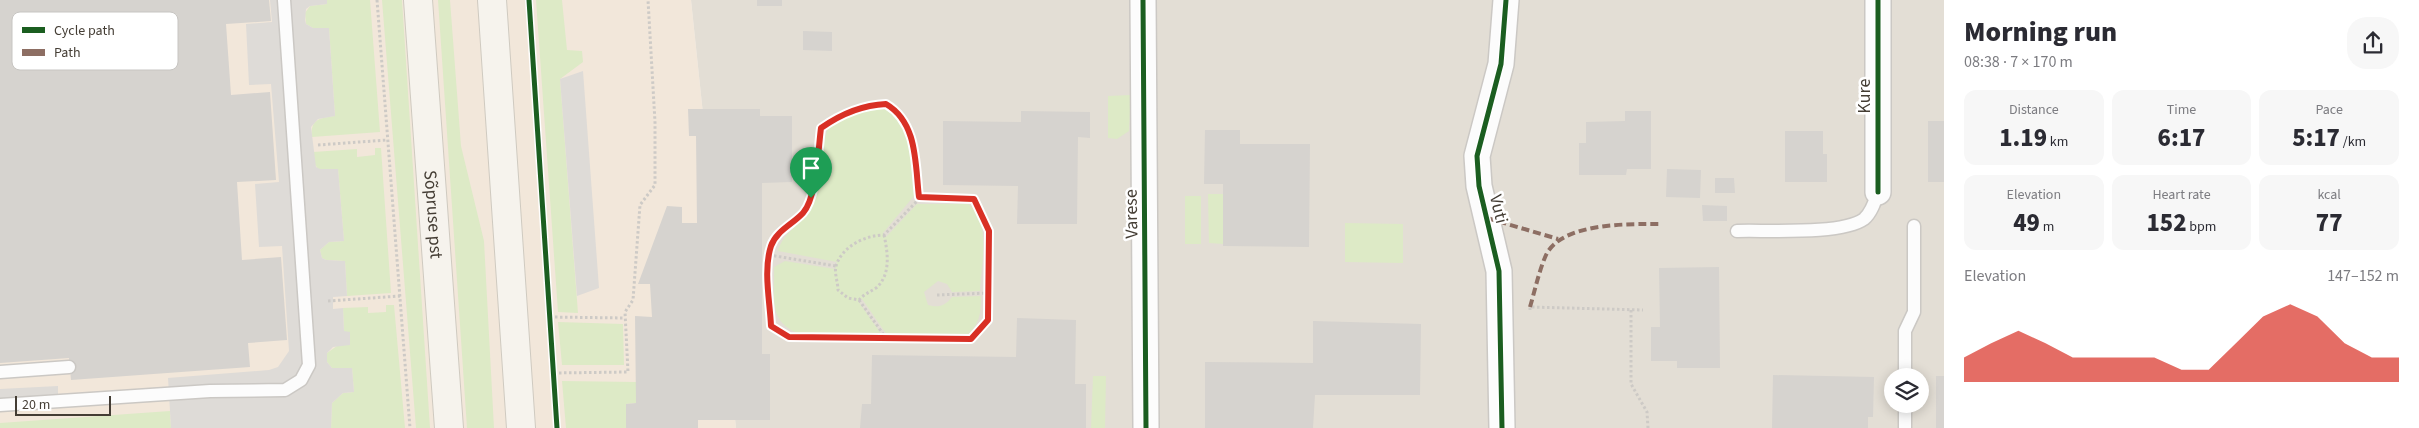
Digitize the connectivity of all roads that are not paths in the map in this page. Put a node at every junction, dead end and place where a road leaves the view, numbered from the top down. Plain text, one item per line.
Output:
1 (284, 0) edge
2 (418, 0) edge
3 (492, 0) edge
4 (1143, 0) edge
5 (1506, 0) edge
6 (1878, 0) edge
7 (1878, 192) joint
8 (1914, 226) dead end
9 (1737, 231) dead end
10 (69, 367) dead end
11 (1905, 368) edge
12 (0, 372) edge
13 (0, 405) edge
14 (1905, 413) edge
15 (449, 428) edge
16 (521, 428) edge
17 (1146, 428) edge
18 (1502, 428) edge
19 (1905, 428) edge

1 - 13 lane
2 - 15 main road, Sõpruse pst
3 - 16 main road
4 - 17 street, Varese
5 - 18 street, Vuti
6 - 7 street, Kure
7 - 9 lane, Kure
8 - 11 lane
10 - 12 lane
14 - 19 lane

